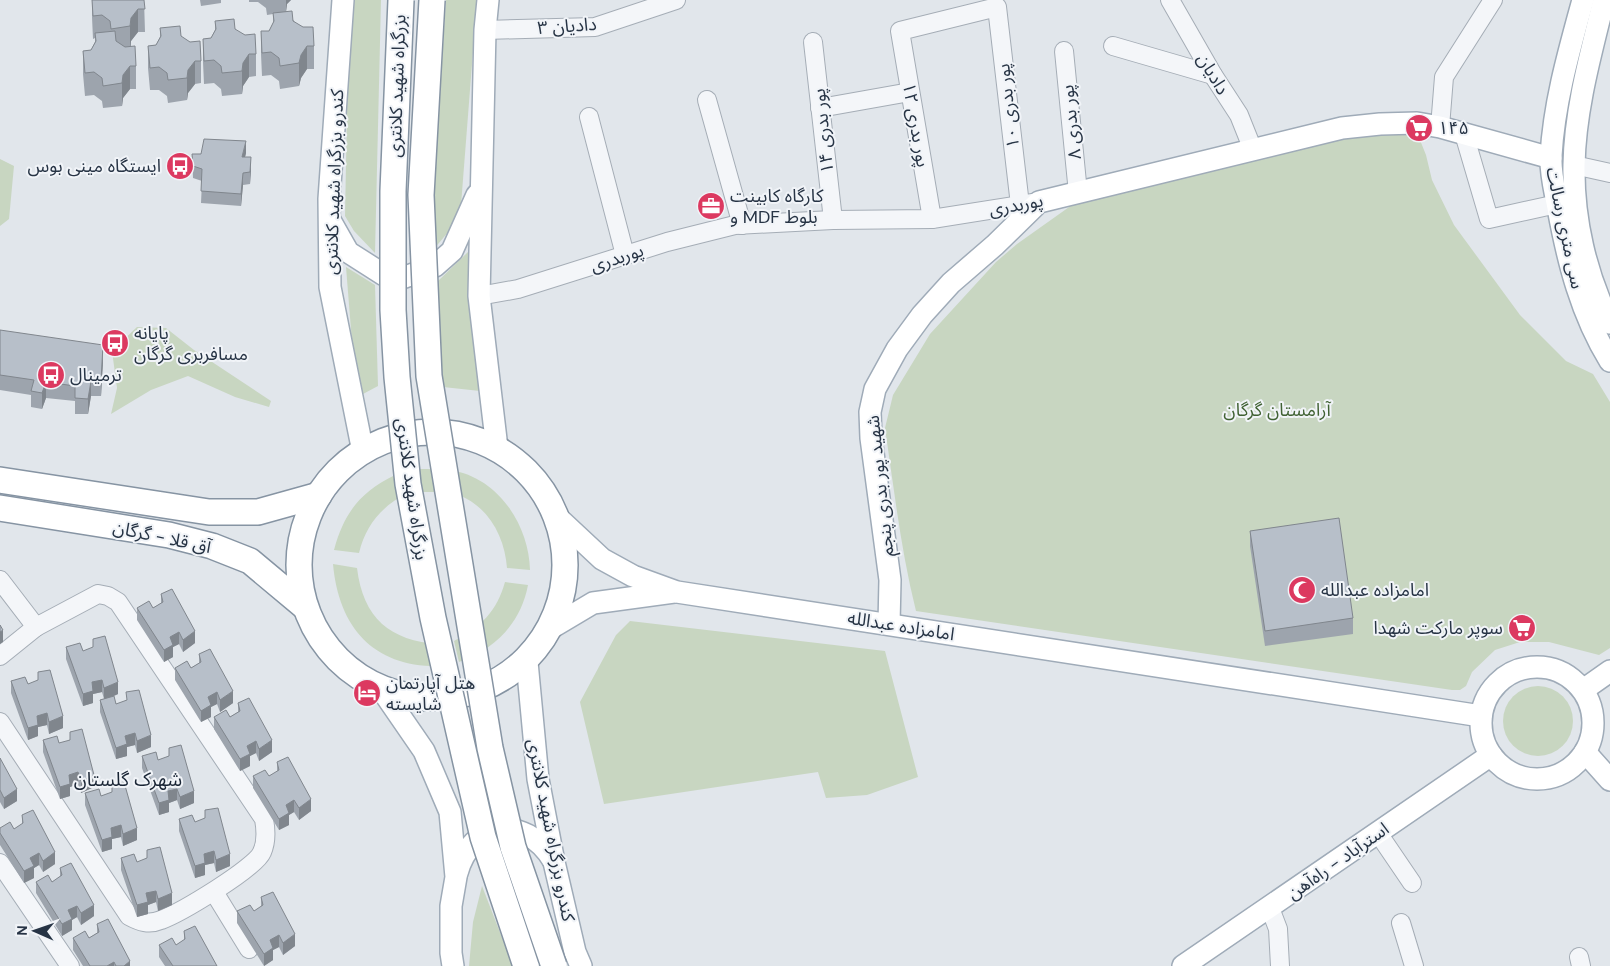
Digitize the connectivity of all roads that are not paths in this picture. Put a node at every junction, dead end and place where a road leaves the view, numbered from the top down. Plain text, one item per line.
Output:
1 (343, 0) edge
2 (401, 0) edge
3 (432, 0) edge
4 (488, 0) edge
5 (676, 0) edge
6 (1170, 0) edge
7 (1493, 0) edge
8 (1583, 0) edge
9 (1604, 0) edge
10 (485, 30) junction
11 (900, 31) joint
12 (813, 42) dead end
13 (1113, 46) dead end
14 (1064, 50) dead end
15 (1566, 61) junction
16 (1588, 65) junction
17 (1213, 75) junction
18 (910, 92) junction
19 (707, 100) dead end
20 (820, 108) junction
21 (589, 117) dead end
22 (1440, 127) junction
23 (1464, 134) junction
24 (1253, 150) junction
25 (1551, 158) junction
26 (1574, 165) junction
27 (1610, 173) edge
28 (482, 184) junction
29 (1078, 192) junction
30 (1029, 204) junction
31 (1557, 204) junction
32 (932, 219) junction
33 (330, 220) junction
34 (833, 220) junction
35 (742, 225) junction
36 (625, 255) junction
37 (1602, 291) edge
38 (479, 296) junction
39 (1610, 323) edge
40 (1610, 361) edge
41 (497, 448) junction
42 (362, 452) junction
43 (0, 480) edge
44 (319, 496) junction
45 (0, 508) edge
46 (557, 517) junction
47 (0, 580) edge
48 (677, 592) junction
49 (306, 607) junction
50 (888, 624) junction
51 (36, 627) junction
52 (551, 628) junction
53 (0, 656) edge
54 (526, 662) junction
55 (1610, 671) edge
56 (382, 690) junction
57 (1583, 690) junction
58 (1481, 716) junction
59 (0, 722) edge
60 (1585, 752) junction
61 (1491, 755) junction
62 (1610, 780) edge
63 (1378, 833) junction
64 (554, 862) junction
65 (0, 863) edge
66 (456, 876) junction
67 (1412, 883) dead end
68 (214, 892) junction
69 (1270, 908) junction
70 (1400, 922) dead end
71 (249, 949) dead end
72 (1409, 965) edge
73 (70, 966) edge
74 (453, 966) edge
75 (526, 966) edge
76 (554, 966) edge
77 (581, 966) edge
78 (1183, 966) edge
79 (1280, 966) edge

1 - 33 main road, کندرو بزرگراه شهید کلانتری
2 - 75 highway, بزرگراه شهید کلانتری, bridge
3 - 76 highway, بزرگراه شهید کلانتری, bridge
4 - 10 main road
5 - 10 street, دادیان ۳
6 - 17 street, دادیان
7 - 22 street
8 - 15 main road, سی متری رسالت
9 - 16 main road, سی متری رسالت
10 - 28 main road
11 - 18 street, پور بدری ۱۲
11 - 30 street, پور بدری ۱۰
12 - 20 street, پور بدری ۱۴
13 - 17 street
14 - 29 street, پور بدری ۸
15 - 16 main road
15 - 25 main road, سی متری رسالت
16 - 26 main road, سی متری رسالت
17 - 24 street, دادیان
18 - 20 street
18 - 32 street, پور بدری ۱۲
19 - 35 street
20 - 34 street, پور بدری ۱۴
21 - 36 street
22 - 23 main road, پوربدری
22 - 24 main road, پوربدری
23 - 25 main road, پوربدری
23 - 31 street
24 - 29 main road, پوربدری
25 - 31 main road, سی متری رسالت
26 - 27 street
26 - 37 main road, سی متری رسالت
28 - 33 main road
28 - 38 main road
29 - 30 main road, پوربدری
30 - 32 street, پوربدری
30 - 50 main road, شهید پور بدری پنجم
31 - 40 main road, سی متری رسالت
32 - 34 street, پوربدری
33 - 42 main road, کندرو بزرگراه شهید کلانتری
34 - 35 street, پوربدری
35 - 36 street, پوربدری
36 - 38 street, پوربدری
37 - 39 main road, سی متری رسالت
38 - 41 main road
41 - 42 highway
41 - 46 highway
42 - 44 highway
43 - 44 highway, آق قلا - گرگان
44 - 49 highway
45 - 49 highway, آق قلا - گرگان
46 - 48 main road, امامزاده عبدالله
46 - 52 highway
47 - 51 street
48 - 50 main road, امامزاده عبدالله
48 - 52 main road, امامزاده عبدالله
49 - 56 highway
50 - 58 main road, امامزاده عبدالله
51 - 53 street
51 - 68 street
52 - 54 highway
54 - 56 highway
54 - 64 main road, کندرو بزرگراه شهید کلانتری
55 - 57 main road
56 - 66 main road
57 - 58 main road
57 - 60 main road
58 - 61 main road
59 - 68 street
60 - 61 main road
60 - 62 main road
61 - 63 main road, استرآباد - راه‌آهن
63 - 67 street
63 - 69 main road, استرآباد - راه‌آهن
64 - 66 main road
64 - 77 main road, کندرو بزرگراه شهید کلانتری
65 - 73 street
66 - 74 main road
68 - 71 street
69 - 78 main road, استرآباد - راه‌آهن
69 - 79 street
70 - 72 street

